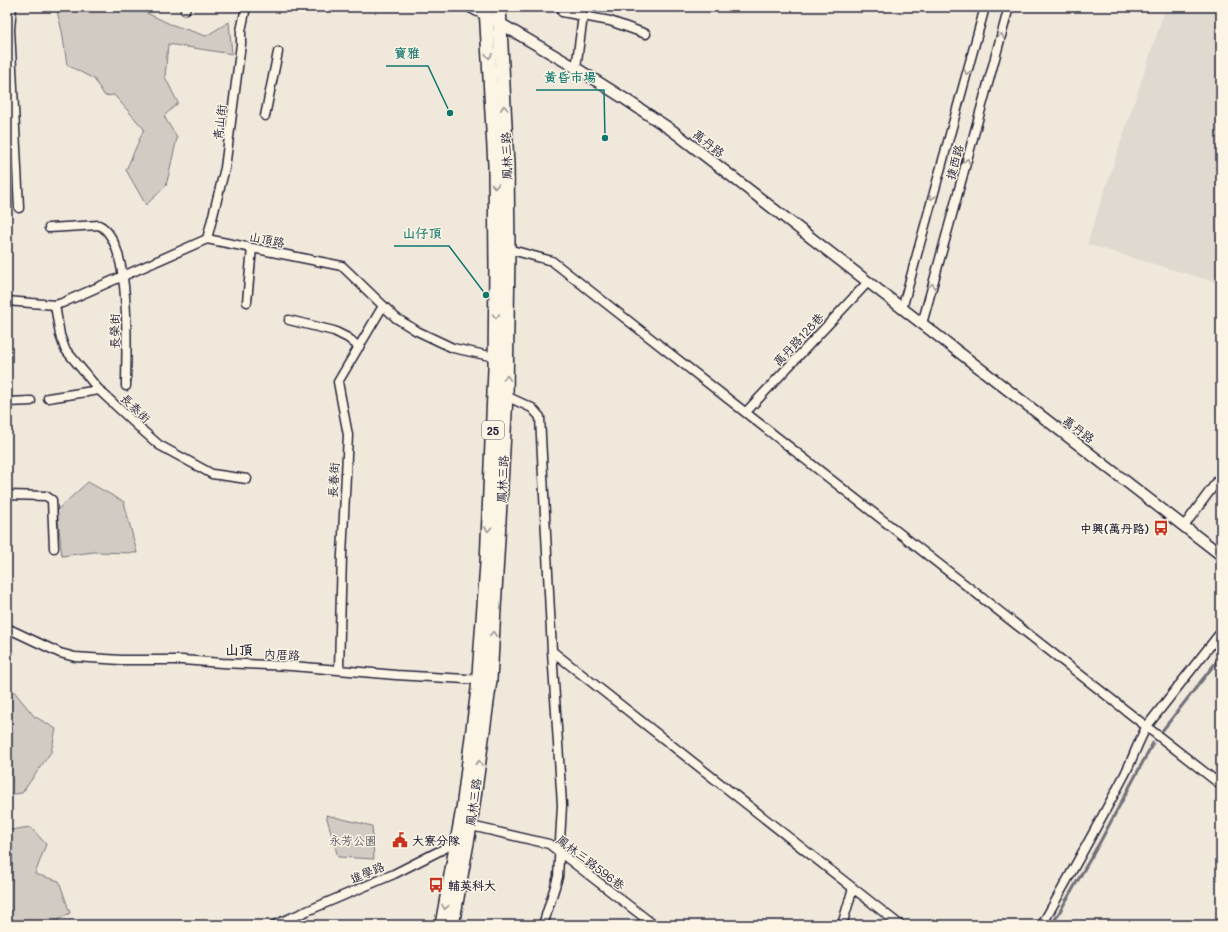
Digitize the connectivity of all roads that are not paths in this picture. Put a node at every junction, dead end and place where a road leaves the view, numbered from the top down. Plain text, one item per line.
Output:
1 (12, 7) edge
2 (246, 7) edge
3 (468, 7) edge
4 (499, 7) edge
5 (985, 7) edge
6 (1009, 7) edge
7 (487, 12) edge
8 (562, 12) dead end
9 (583, 16) junction
10 (500, 23) junction
11 (8, 29) edge
12 (646, 34) dead end
13 (278, 52) dead end
14 (576, 68) junction
15 (265, 116) dead end
16 (19, 208) dead end
17 (50, 228) dead end
18 (207, 240) junction
19 (252, 248) junction
20 (508, 249) junction
21 (124, 275) junction
22 (868, 282) junction
23 (7, 301) edge
24 (247, 302) dead end
25 (55, 305) junction
26 (383, 306) junction
27 (902, 309) junction
28 (289, 320) dead end
29 (922, 324) junction
30 (359, 347) junction
31 (501, 359) junction
32 (126, 386) dead end
33 (99, 390) junction
34 (506, 396) junction
35 (48, 398) dead end
36 (31, 401) dead end
37 (7, 402) edge
38 (746, 412) junction
39 (1221, 476) edge
40 (246, 479) dead end
41 (7, 495) edge
42 (1184, 526) junction
43 (54, 548) dead end
44 (1221, 555) edge
45 (7, 628) edge
46 (1221, 632) edge
47 (552, 651) junction
48 (339, 669) junction
49 (484, 680) junction
50 (1147, 726) junction
51 (1221, 785) edge
52 (465, 825) junction
53 (462, 842) junction
54 (559, 852) junction
55 (853, 888) junction
56 (274, 925) edge
57 (442, 925) edge
58 (452, 925) edge
59 (543, 925) edge
60 (654, 925) edge
61 (842, 925) edge
62 (900, 925) edge
63 (1042, 925) edge

1 - 11 street
2 - 18 street, 青山街
3 - 7 street
4 - 10 main road, 鳳林三路 / 25
5 -> 27 street, 捷西路
29 -> 6 street, 捷西路
7 - 10 street, 萬丹路
7 -> 31 main road, 鳳林三路 / 25
8 - 9 street
9 - 12 street
9 - 14 street
10 - 14 street, 萬丹路
20 -> 10 main road, 鳳林三路 / 25
11 - 16 street
13 - 15 street
14 - 22 street, 萬丹路
17 - 21 street, 長榮街
18 - 19 street, 山頂路
18 - 21 street
19 - 24 street
19 - 26 street, 山頂路
20 - 31 main road, 鳳林三路 / 25
20 - 38 street
21 - 25 street
21 - 32 street, 長榮街
22 - 27 street, 萬丹路
22 - 38 street, 萬丹路128巷
23 - 25 street
25 - 33 street, 長泰街
26 - 30 street, 長春街
26 - 31 street, 山頂路
27 - 29 street, 萬丹路
28 - 30 street
29 - 42 street, 萬丹路
30 - 48 street, 長春街
34 -> 31 main road, 鳳林三路 / 25
31 -> 49 main road, 鳳林三路 / 25
33 - 35 street
33 - 40 street, 長泰街
34 - 47 street
49 -> 34 main road, 鳳林三路 / 25
36 - 37 street
38 - 50 street
39 - 42 street
41 - 43 street
42 - 44 street, 萬丹路
45 - 48 street, 內厝路
46 - 50 street
47 - 54 street
47 - 55 street
48 - 49 street, 內厝路
49 - 52 main road, 鳳林三路 / 25
50 - 51 street
50 - 63 street
52 - 53 main road, 鳳林三路 / 25
52 - 54 street, 鳳林三路596巷
53 - 56 street, 進學路
53 -> 57 main road, 鳳林三路 / 25
53 - 58 main road, 鳳林三路 / 25
54 - 59 street
54 - 60 street, 鳳林三路596巷
55 - 61 street
55 - 62 street

